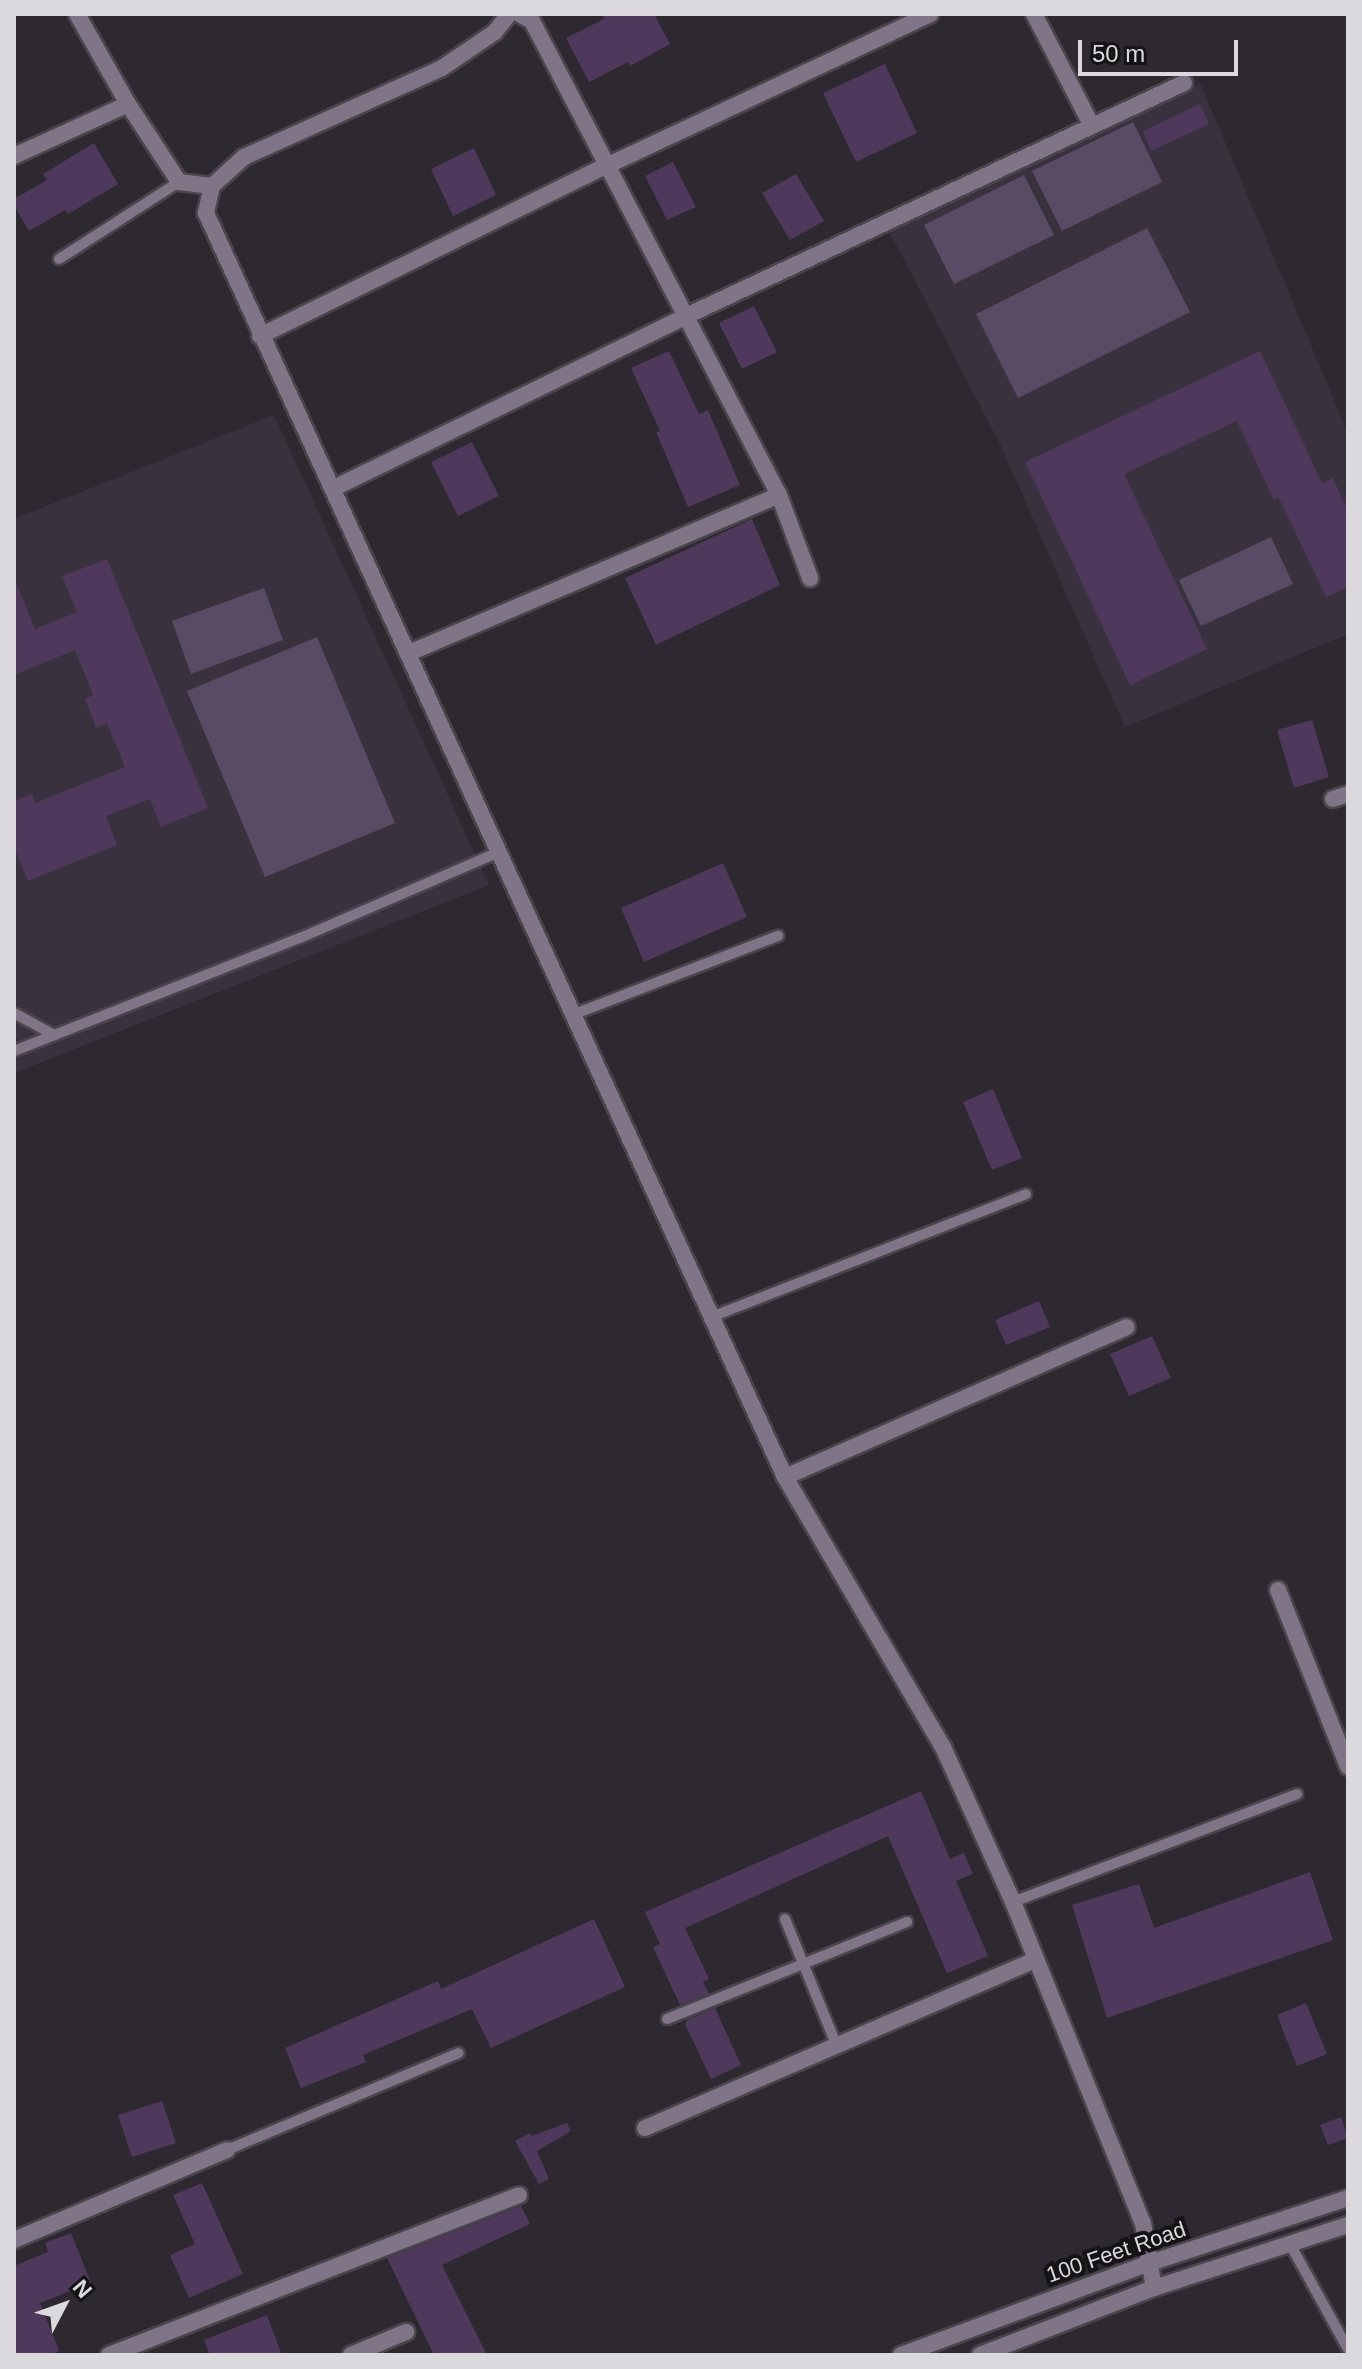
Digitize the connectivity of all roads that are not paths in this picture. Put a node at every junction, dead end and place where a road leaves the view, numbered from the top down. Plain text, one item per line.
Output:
1 (77, 14) edge
2 (509, 14) edge
3 (930, 14) edge
4 (1034, 14) edge
5 (532, 16) edge
6 (1184, 83) dead end
7 (128, 104) junction
8 (1092, 126) junction
9 (14, 156) edge
10 (606, 166) junction
11 (179, 182) junction
12 (212, 186) junction
13 (59, 259) dead end
14 (684, 317) junction
15 (260, 336) junction
16 (334, 488) junction
17 (779, 495) junction
18 (810, 578) dead end
19 (409, 653) junction
20 (501, 851) junction
21 (778, 936) dead end
22 (14, 1013) edge
23 (572, 1015) junction
24 (54, 1035) junction
25 (14, 1051) edge
26 (1026, 1194) dead end
27 (711, 1317) junction
28 (1126, 1327) dead end
29 (785, 1477) junction
30 (1278, 1590) dead end
31 (1348, 1767) edge
32 (1297, 1794) dead end
33 (1013, 1902) junction
34 (785, 1919) dead end
35 (907, 1922) dead end
36 (1035, 1960) junction
37 (804, 1964) junction
38 (667, 2019) dead end
39 (836, 2044) junction
40 (459, 2053) dead end
41 (645, 2128) dead end
42 (227, 2150) joint
43 (519, 2195) dead end
44 (1348, 2198) edge
45 (1348, 2225) edge
46 (14, 2240) edge
47 (1290, 2244) junction
48 (1150, 2263) junction
49 (1154, 2288) junction
50 (406, 2332) dead end
51 (1348, 2349) edge
52 (109, 2355) edge
53 (351, 2355) edge
54 (901, 2355) edge
55 (980, 2355) edge

1 - 7 street
2 - 12 street
3 - 10 street
4 - 8 street
5 - 10 street
6 - 8 street
7 - 9 street
7 - 11 street
8 - 14 street
10 - 14 street
10 - 15 street
11 - 12 street
11 - 13 lane
12 - 15 street
14 - 16 street
14 - 17 street
15 - 16 street
16 - 19 street
17 - 18 street
17 - 19 street
19 - 20 street
20 - 23 street
20 - 24 lane
21 - 23 lane
22 - 24 lane
23 - 27 street
24 - 25 lane
26 - 27 lane
27 - 29 street
28 - 29 street
29 - 33 street
30 - 31 street
32 - 33 lane
33 - 36 street
34 - 37 lane
35 - 37 lane
36 - 39 street
36 - 48 street
37 - 38 lane
37 - 39 lane
39 - 41 street
40 - 42 lane
42 - 46 street
43 - 52 street
44 - 48 street, 100 Feet Road
45 - 47 street
47 - 49 street
47 - 51 lane
48 - 49 street
48 - 54 street, 100 Feet Road
49 - 55 street
50 - 53 street

